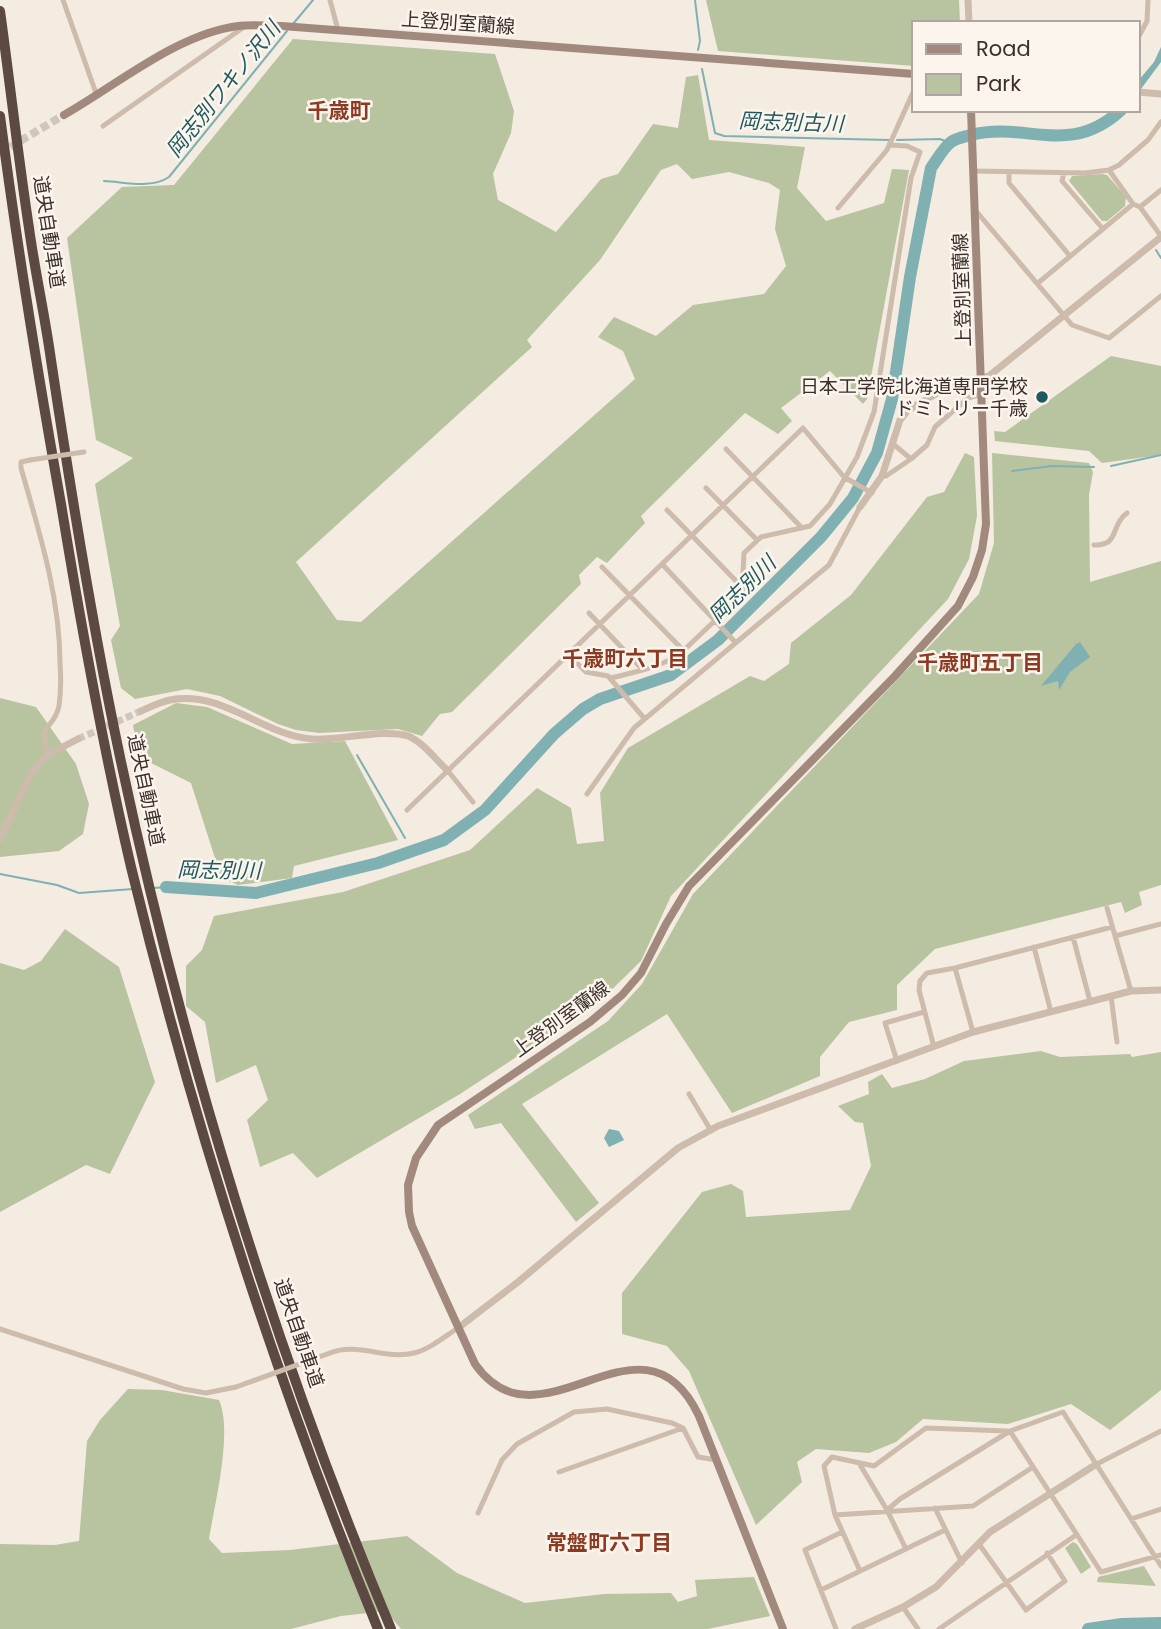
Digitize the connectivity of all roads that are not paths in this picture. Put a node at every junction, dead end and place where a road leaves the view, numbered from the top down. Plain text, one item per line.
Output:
1 (63, 0) edge
2 (330, 0) edge
3 (968, 0) edge
4 (1149, 0) edge
5 (0, 11) edge
6 (969, 21) edge
7 (246, 26) junction
8 (338, 30) junction
9 (1140, 34) edge
10 (912, 74) edge
11 (1140, 92) edge
12 (912, 94) edge
13 (1161, 94) edge
14 (97, 96) junction
15 (971, 113) edge
16 (64, 115) tunnel mouth
17 (0, 116) edge
18 (1161, 122) edge
19 (103, 126) dead end
20 (889, 145) junction
21 (1109, 170) junction
22 (973, 171) junction
23 (1009, 172) junction
24 (1063, 173) junction
25 (1161, 190) edge
26 (1133, 204) junction
27 (838, 208) dead end
28 (1140, 208) junction
29 (974, 209) junction
30 (1103, 229) junction
31 (1160, 241) edge
32 (1070, 256) junction
33 (1038, 283) junction
34 (1161, 296) edge
35 (1066, 316) junction
36 (981, 378) junction
37 (982, 394) junction
38 (892, 443) junction
39 (726, 449) dead end
40 (83, 452) dead end
41 (911, 460) junction
42 (882, 476) junction
43 (752, 477) junction
44 (846, 478) junction
45 (706, 488) dead end
46 (872, 493) junction
47 (723, 505) junction
48 (860, 507) joint
49 (667, 510) dead end
50 (1127, 513) dead end
51 (802, 528) junction
52 (691, 535) junction
53 (757, 541) junction
54 (1094, 545) dead end
55 (662, 564) junction
56 (602, 567) dead end
57 (742, 587) junction
58 (629, 595) junction
59 (589, 613) dead end
60 (713, 620) junction
61 (599, 624) junction
62 (733, 640) junction
63 (684, 650) junction
64 (568, 654) junction
65 (643, 670) junction
66 (613, 680) junction
67 (141, 711) tunnel mouth
68 (644, 718) junction
69 (78, 739) tunnel mouth
70 (49, 754) junction
71 (448, 771) junction
72 (587, 794) dead end
73 (473, 803) dead end
74 (407, 810) dead end
75 (0, 839) edge
76 (1107, 908) dead end
77 (1161, 924) edge
78 (1112, 927) junction
79 (1115, 936) junction
80 (1073, 937) junction
81 (1034, 947) junction
82 (955, 968) junction
83 (1161, 990) edge
84 (1131, 991) junction
85 (1111, 996) junction
86 (1090, 1001) junction
87 (924, 1012) junction
88 (1051, 1012) junction
89 (973, 1032) junction
90 (1117, 1042) dead end
91 (934, 1047) junction
92 (897, 1061) junction
93 (689, 1094) dead end
94 (710, 1129) junction
95 (458, 1328) junction
96 (0, 1329) edge
97 (683, 1428) junction
98 (1010, 1431) junction
99 (1161, 1431) edge
100 (717, 1460) junction
101 (858, 1462) junction
102 (1095, 1465) junction
103 (1033, 1467) junction
104 (559, 1472) dead end
105 (1049, 1493) junction
106 (935, 1508) junction
107 (1161, 1509) edge
108 (887, 1510) junction
109 (478, 1513) dead end
110 (835, 1515) junction
111 (1131, 1519) junction
112 (945, 1530) junction
113 (842, 1532) junction
114 (1076, 1535) junction
115 (979, 1544) junction
116 (906, 1549) junction
117 (1047, 1553) junction
118 (1158, 1556) edge
119 (962, 1563) junction
120 (1161, 1566) edge
121 (860, 1571) junction
122 (1007, 1583) junction
123 (821, 1590) junction
124 (904, 1607) junction
125 (378, 1629) edge
126 (391, 1629) edge
127 (783, 1629) edge
128 (836, 1629) edge
129 (855, 1629) edge
130 (918, 1629) edge
131 (939, 1629) edge

1 - 14 street
2 - 8 street
3 - 6 street
4 - 9 street
5 - 126 highway, 道央自動車道
7 - 8 main road, 上登別室蘭線
7 - 14 main road, 上登別室蘭線
7 - 19 street
8 - 10 main road, 上登別室蘭線
11 - 13 street
12 - 20 street
14 - 16 main road, 上登別室蘭線
15 - 22 main road, 上登別室蘭線
17 - 125 highway, 道央自動車道
18 - 21 street
20 - 27 street
20 - 44 street
21 - 24 street
21 - 26 street
22 - 23 street
22 - 29 main road, 上登別室蘭線
23 - 24 street
23 - 32 street
24 - 30 street
25 - 28 street
26 - 28 street
26 - 30 street
28 - 31 street
29 - 33 street
29 - 36 main road, 上登別室蘭線
30 - 32 street
31 - 35 street
32 - 33 street
33 - 35 street
34 - 35 street
35 - 36 street
36 - 37 main road, 上登別室蘭線
36 - 38 street
37 - 41 street
37 - 95 main road, 上登別室蘭線
38 - 41 street
38 - 42 street
39 - 43 street
40 - 70 street, bridge
41 - 42 street
42 - 46 street
43 - 44 street
43 - 47 street
43 - 51 street
44 - 46 street
44 - 51 street
45 - 47 street
46 - 48 street
47 - 52 street
47 - 53 street
48 - 62 street
49 - 52 street
50 - 54 street
51 - 53 street
52 - 55 street
52 - 57 street
53 - 57 street
55 - 58 street
55 - 60 street
56 - 58 street
57 - 60 street
58 - 61 street
58 - 63 street
59 - 61 street
60 - 62 street
60 - 63 street
61 - 64 street
61 - 65 street
62 - 68 street
63 - 65 street
64 - 66 street
64 - 71 street
65 - 66 street
66 - 68 street
67 - 71 street
68 - 72 street
69 - 70 street
70 - 75 street
71 - 73 street
71 - 74 street
76 - 78 street
77 - 79 street
78 - 79 street
78 - 80 street
79 - 84 street
80 - 81 street
80 - 86 street
81 - 82 street
81 - 88 street
82 - 87 street
82 - 89 street
83 - 84 street
84 - 85 street
85 - 86 street
85 - 90 street
86 - 88 street
87 - 91 street
87 - 92 street
88 - 89 street
89 - 91 street
91 - 92 street
92 - 94 street
93 - 94 street
94 - 95 street
95 - 96 street, bridge
95 - 100 main road, 上登別室蘭線
97 - 100 street
97 - 104 street
97 - 109 street
98 - 101 street
98 - 102 street
98 - 103 street
98 - 108 street
99 - 102 street
100 - 127 main road, 上登別室蘭線
101 - 108 street
101 - 110 street
102 - 105 street
102 - 111 street
103 - 105 street
103 - 106 street
105 - 114 street
105 - 115 street
106 - 108 street
106 - 112 street
107 - 111 street
108 - 110 street
108 - 116 street
110 - 113 street
111 - 118 street
112 - 116 street
112 - 119 street
113 - 121 street
113 - 123 street
114 - 117 street
114 - 118 street
115 - 119 street
115 - 122 street
116 - 121 street
117 - 122 street
117 - 122 street
118 - 120 street
119 - 124 street
121 - 123 street
122 - 131 street
123 - 128 street
124 - 129 street
124 - 130 street

